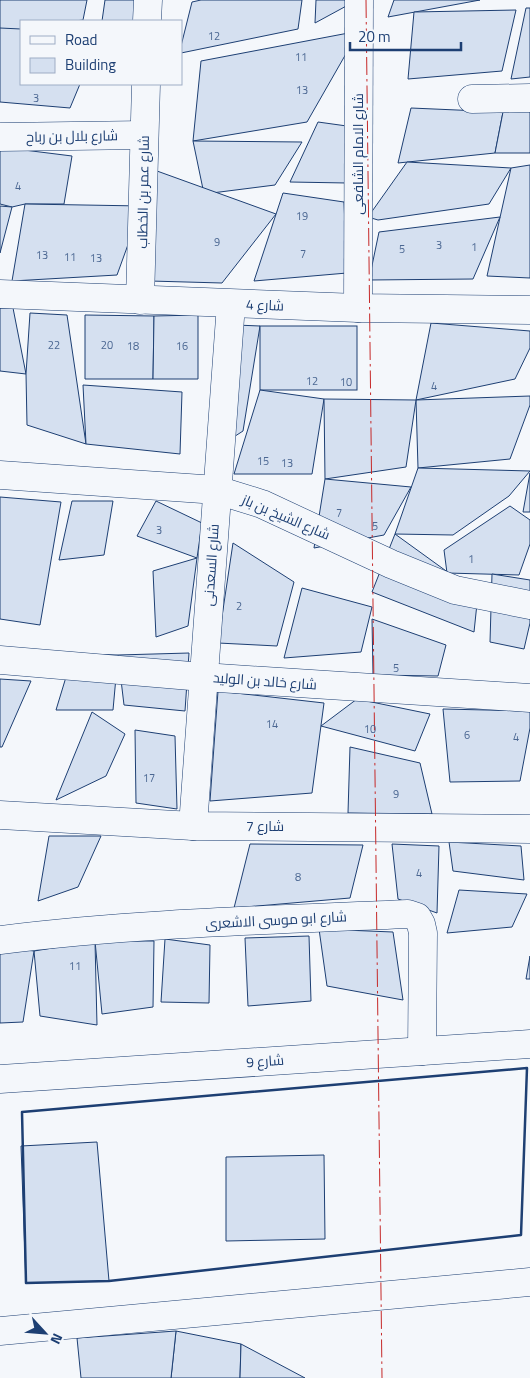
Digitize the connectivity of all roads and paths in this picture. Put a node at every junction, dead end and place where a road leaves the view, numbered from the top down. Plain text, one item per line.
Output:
1 (148, 0) edge
2 (359, 0) edge
3 (147, 20) edge
4 (146, 85) edge
5 (530, 98) edge
6 (472, 99) dead end
7 (144, 135) junction
8 (0, 137) edge
9 (0, 294) edge
10 (140, 300) junction
11 (231, 304) junction
12 (358, 308) junction
13 (530, 310) edge
14 (0, 475) edge
15 (217, 490) junction
16 (530, 605) edge
17 (0, 660) edge
18 (203, 677) junction
19 (530, 698) edge
20 (0, 815) edge
21 (193, 826) junction
22 (530, 829) edge
23 (0, 940) edge
24 (530, 1044) edge
25 (422, 1051) junction
26 (0, 1079) edge
27 (530, 1282) edge
28 (0, 1331) edge

1 - 3 street
2 - 12 street, شارع الامام الشافعى
4 - 7 street, شارع عمر بن الخطاب
5 - 6 street
7 - 8 street, شارع بلال بن رباح
7 - 10 street, شارع عمر بن الخطاب
9 - 10 street, شارع 4
10 - 11 street, شارع 4
11 - 12 street, شارع 4
11 - 15 street, شارع السعدنى
12 - 13 street, شارع 4
14 - 15 street, شارع الشيخ بن باز
15 - 16 street, شارع الشيخ بن باز
15 - 18 street, شارع السعدنى
17 - 18 street, شارع خالد بن الوليد
18 - 19 street, شارع خالد بن الوليد
18 - 21 street, شارع السعدنى
20 - 21 street, شارع 7
21 - 22 street, شارع 7
23 - 25 street, شارع ابو موسى الاشعرى
24 - 25 street, شارع 9
25 - 26 street, شارع 9
27 - 28 street

